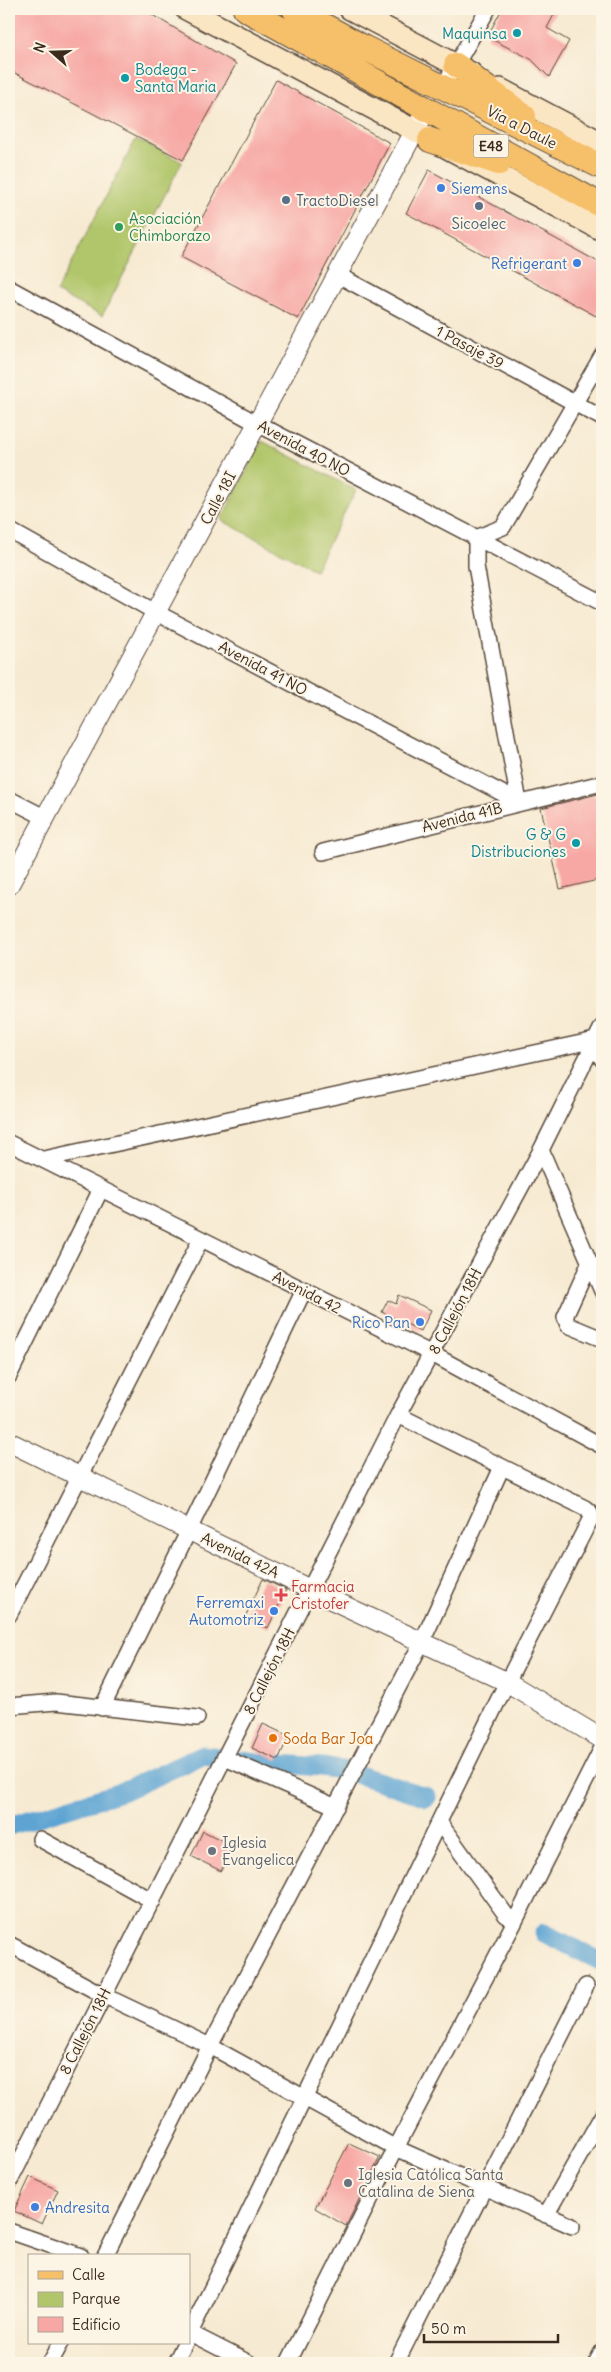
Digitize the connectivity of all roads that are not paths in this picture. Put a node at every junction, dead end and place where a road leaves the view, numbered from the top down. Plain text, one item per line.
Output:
1 (186, 9) edge
2 (245, 9) edge
3 (294, 9) edge
4 (350, 9) edge
5 (488, 9) edge
6 (456, 65) junction
7 (443, 87) junction
8 (426, 110) junction
9 (422, 136) junction
10 (602, 143) edge
11 (574, 153) junction
12 (602, 167) edge
13 (556, 182) junction
14 (602, 206) edge
15 (602, 230) edge
16 (338, 275) junction
17 (9, 288) edge
18 (602, 356) edge
19 (575, 404) junction
20 (602, 418) edge
21 (258, 424) junction
22 (9, 530) edge
23 (476, 538) junction
24 (602, 603) edge
25 (157, 613) junction
26 (602, 783) edge
27 (9, 798) edge
28 (518, 802) junction
29 (46, 818) junction
30 (323, 852) dead end
31 (9, 885) edge
32 (602, 1027) edge
33 (598, 1040) edge
34 (602, 1059) edge
35 (9, 1144) edge
36 (541, 1150) junction
37 (44, 1158) junction
38 (101, 1189) junction
39 (201, 1239) junction
40 (590, 1262) junction
41 (304, 1290) junction
42 (602, 1291) edge
43 (602, 1339) edge
44 (432, 1354) junction
45 (9, 1376) edge
46 (398, 1415) junction
47 (9, 1442) edge
48 (602, 1446) edge
49 (502, 1467) junction
50 (78, 1476) junction
51 (190, 1530) junction
52 (311, 1590) junction
53 (9, 1615) edge
54 (422, 1642) junction
55 (508, 1682) junction
56 (9, 1706) edge
57 (102, 1708) junction
58 (198, 1718) dead end
59 (602, 1739) edge
60 (602, 1748) edge
61 (225, 1758) junction
62 (336, 1807) junction
63 (439, 1822) junction
64 (40, 1839) dead end
65 (153, 1901) junction
66 (514, 1923) junction
67 (9, 1944) edge
68 (586, 1986) dead end
69 (103, 1995) junction
70 (210, 2046) junction
71 (304, 2099) junction
72 (602, 2116) edge
73 (396, 2148) junction
74 (9, 2183) edge
75 (484, 2188) junction
76 (546, 2215) junction
77 (572, 2226) dead end
78 (9, 2231) edge
79 (75, 2254) edge
80 (106, 2254) edge
81 (195, 2306) edge
82 (190, 2328) edge
83 (190, 2338) edge
84 (60, 2344) edge
85 (184, 2344) edge
86 (602, 2352) edge
87 (50, 2363) edge
88 (175, 2363) edge
89 (249, 2363) edge
90 (288, 2363) edge
91 (396, 2363) edge
92 (596, 2363) edge

1 - 9 main road, E48
2 - 8 main road, E48
3 - 7 main road, E48
4 - 6 main road, Vía a Daule
5 - 6 street
6 - 7 street
6 - 10 main road, Vía a Daule
6 - 11 main road
7 - 11 main road, Vía a Daule / E48
8 - 9 street, Calle 18I
8 - 13 main road, Vía a Daule / E48
9 - 13 main road
9 - 15 main road, E48
9 - 16 street, Calle 18I
11 - 12 main road, Vía a Daule / E48
13 - 14 main road, Vía a Daule / E48
16 - 19 street, 1 Pasaje 39
16 - 21 street, Calle 18I
17 - 21 street, Avenida 40 NO
18 - 19 street
19 - 20 street, 1 Pasaje 39
19 - 23 street
21 - 23 street, Avenida 40 NO
21 - 25 street, Calle 18I
22 - 25 street, Avenida 41 NO
23 - 24 street, Avenida 40 NO
23 - 28 street
25 - 28 street, Avenida 41 NO
25 - 29 street, Calle 18I
26 - 28 street, Avenida 41B
27 - 29 street
28 - 30 street, Avenida 41B
29 - 31 street, Calle 18I
32 - 33 street, 8 Callejón 18H
33 - 34 street
33 - 36 street, 8 Callejón 18H
33 - 37 street
35 - 37 street, Avenida 42
36 - 40 street
36 - 44 street, 8 Callejón 18H
37 - 38 street, Avenida 42
38 - 39 street, Avenida 42
38 - 45 street
39 - 41 street, Avenida 42
39 - 50 street
40 - 42 street
40 - 43 street
41 - 44 street, Avenida 42
41 - 51 street
44 - 46 street, 8 Callejón 18H
44 - 48 street, Avenida 42
46 - 49 street
46 - 52 street, 8 Callejón 18H
47 - 50 street, Avenida 42A
49 - 54 street
49 - 55 street
50 - 51 street, Avenida 42A
50 - 53 street
51 - 52 street, Avenida 42A
51 - 57 street
52 - 54 street, Avenida 42A
52 - 61 street, 8 Callejón 18H
54 - 55 street, Avenida 42A
54 - 62 street
55 - 59 street, Avenida 42A
55 - 63 street
56 - 57 street
57 - 58 street
60 - 66 street
61 - 62 street
61 - 65 street, 8 Callejón 18H
62 - 70 street
63 - 66 street
63 - 71 street
64 - 65 street
65 - 69 street, 8 Callejón 18H
66 - 73 street
67 - 69 street
68 - 75 street
69 - 70 street
69 - 74 street, 8 Callejón 18H
70 - 71 street
70 - 80 street
71 - 73 street
71 - 81 street
72 - 76 street
73 - 75 street
73 - 90 street
75 - 76 street
75 - 91 street
76 - 77 street
78 - 79 street
81 - 82 street
83 - 89 street
84 - 87 street
85 - 88 street
86 - 92 street

